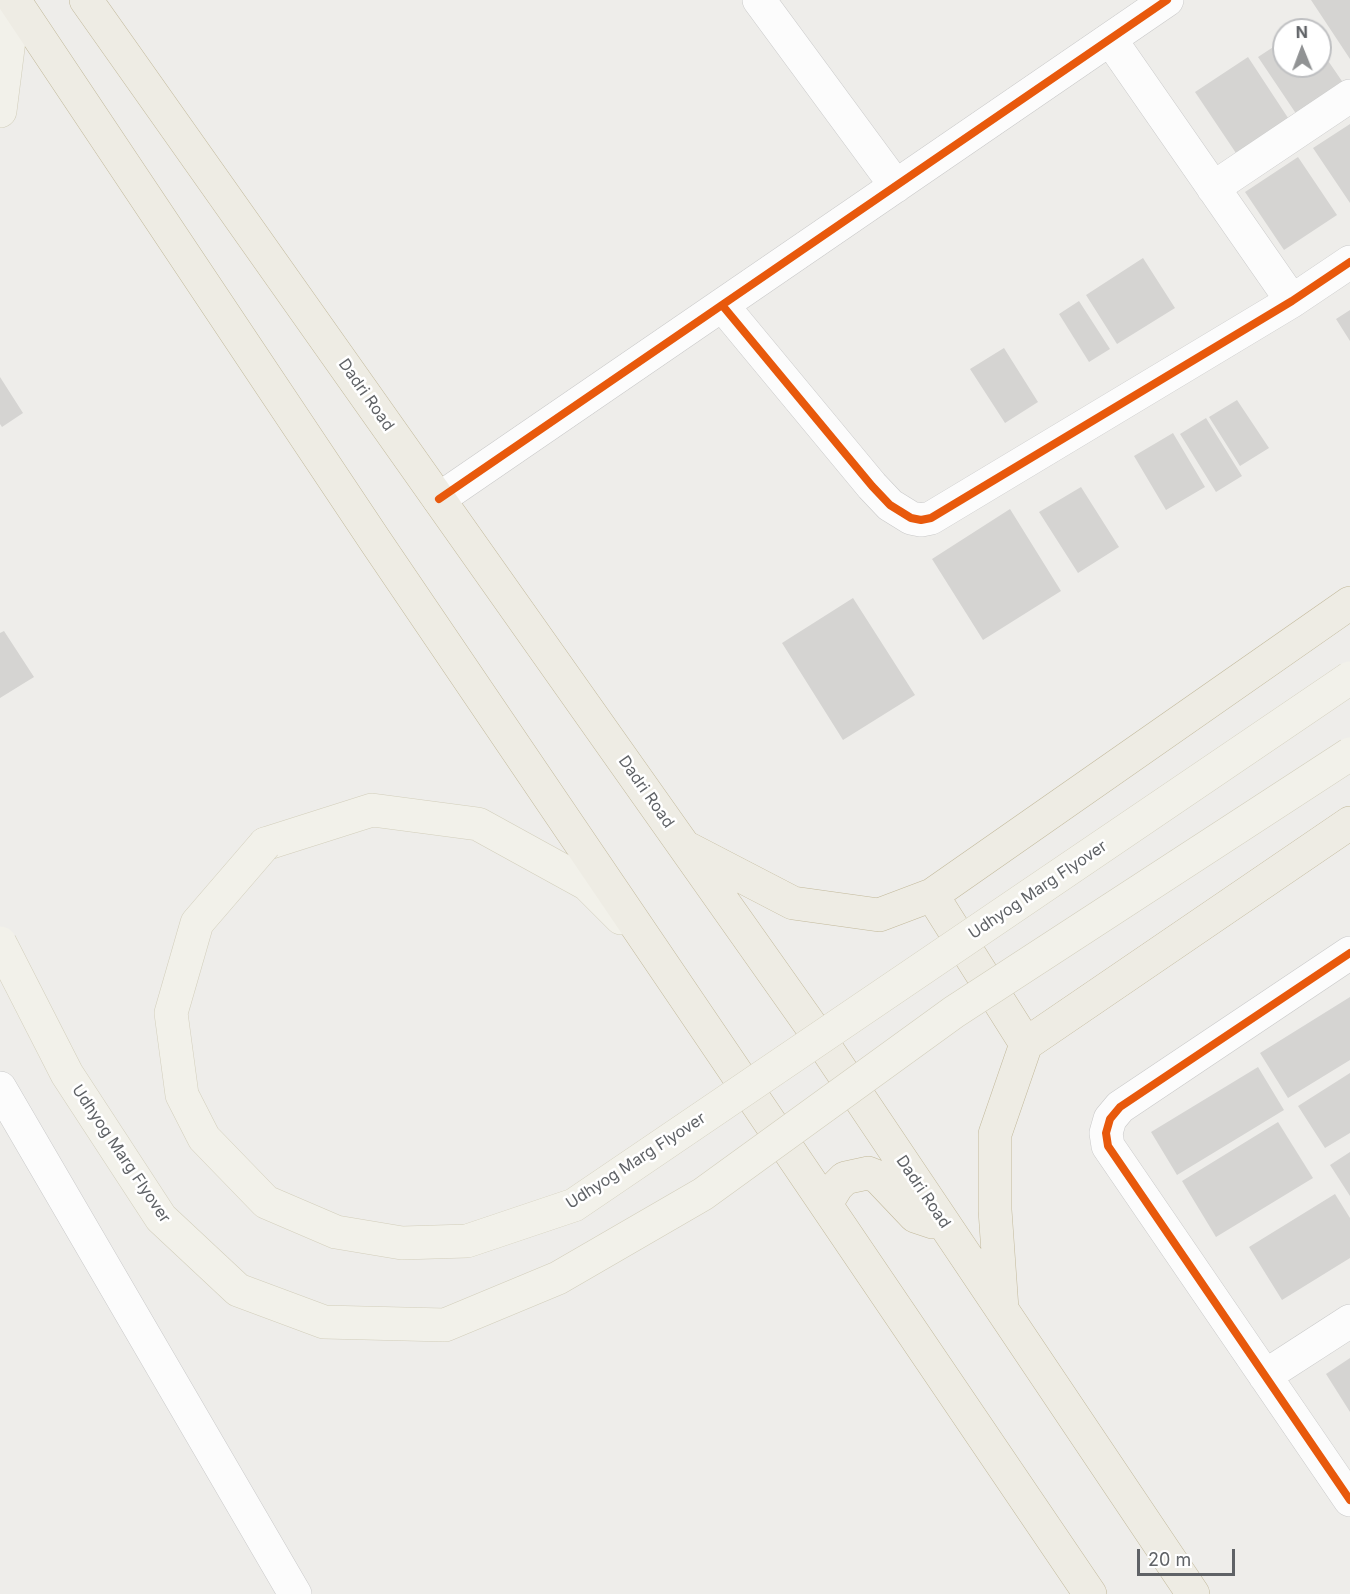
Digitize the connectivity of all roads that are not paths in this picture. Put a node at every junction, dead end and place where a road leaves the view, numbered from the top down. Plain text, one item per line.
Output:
1 (14, 0) edge
2 (86, 0) edge
3 (759, 0) edge
4 (1167, 0) edge
5 (1110, 39) junction
6 (1350, 96) edge
7 (0, 111) edge
8 (896, 186) junction
9 (1213, 188) junction
10 (1350, 262) edge
11 (1292, 301) junction
12 (722, 305) junction
13 (439, 499) junction
14 (1350, 603) edge
15 (1350, 678) edge
16 (1350, 754) edge
17 (1350, 823) edge
18 (685, 847) junction
19 (932, 895) junction
20 (0, 943) edge
21 (1350, 953) edge
22 (657, 955) junction
23 (1026, 1044) junction
24 (4, 1105) edge
25 (826, 1204) junction
26 (943, 1222) junction
27 (1002, 1310) junction
28 (1350, 1321) edge
29 (1266, 1376) junction
30 (1350, 1500) edge
31 (295, 1594) edge
32 (1090, 1594) edge
33 (1192, 1594) edge

1 - 7 main road
1 - 22 highway
2 - 13 highway, Dadri Road
3 - 8 street
4 - 5 street
5 - 8 street
5 - 9 street
6 - 9 street
8 - 12 street
9 - 11 street
10 - 11 street
11 - 12 street
12 - 13 street
13 - 18 highway, Dadri Road
14 - 19 highway
15 - 22 main road, Udhyog Marg Flyover, bridge
16 - 20 main road, Udhyog Marg Flyover, bridge
17 - 23 highway
18 - 19 highway
18 - 26 highway, Dadri Road
19 - 23 highway
21 - 29 street
22 - 25 highway
23 - 27 highway
24 - 31 street
25 - 26 highway
25 - 32 highway
26 - 27 highway, Dadri Road
27 - 33 highway, Dadri Road
28 - 29 street
29 - 30 street

